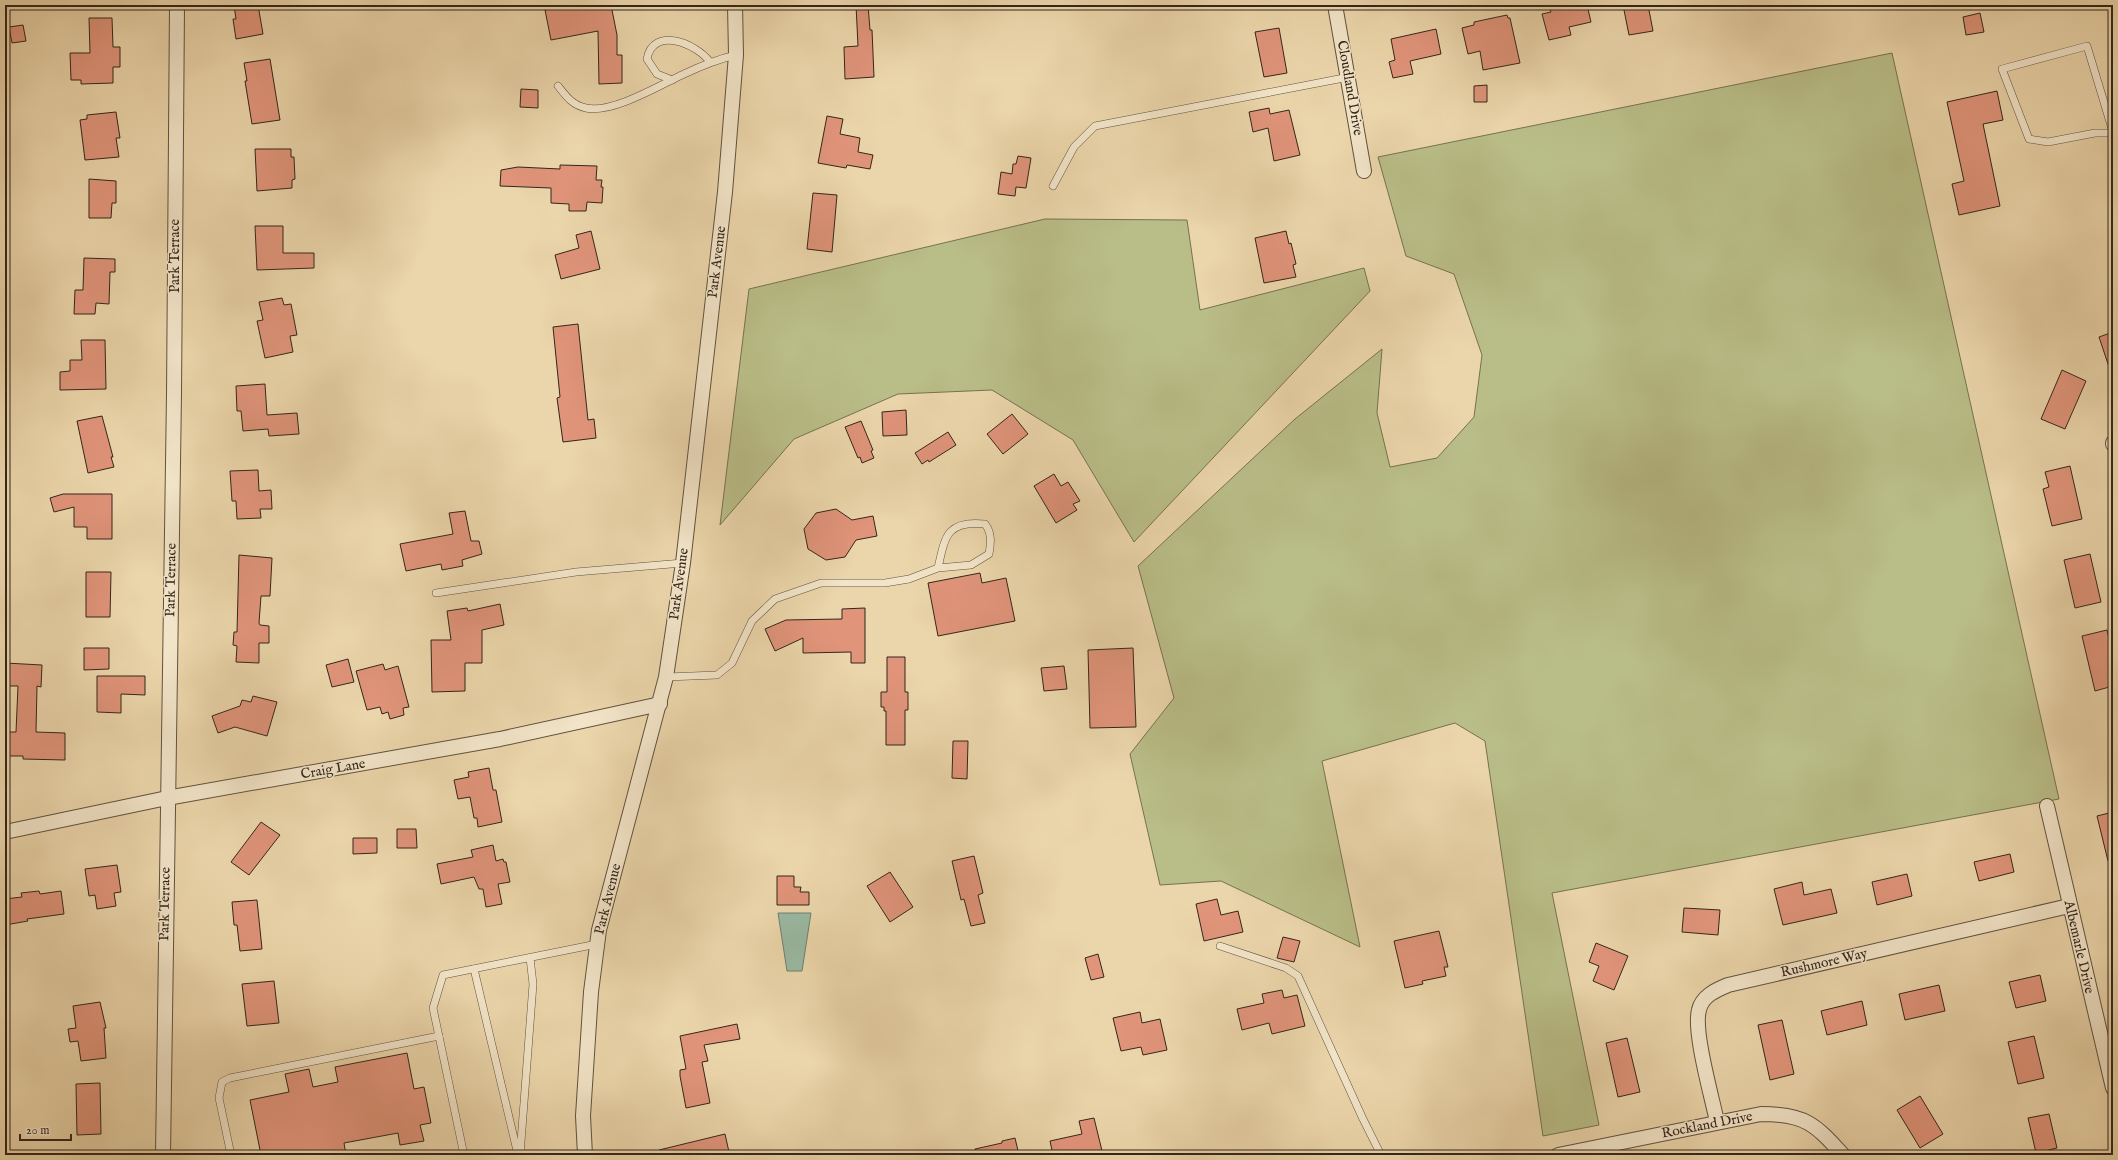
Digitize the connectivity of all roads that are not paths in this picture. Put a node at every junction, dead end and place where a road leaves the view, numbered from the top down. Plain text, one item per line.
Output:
1 (177, 5) edge
2 (735, 5) edge
3 (1335, 5) edge
4 (736, 55) junction
5 (710, 62) junction
6 (1349, 77) junction
7 (672, 80) junction
8 (558, 86) dead end
9 (2113, 133) edge
10 (1364, 171) dead end
11 (1053, 186) dead end
12 (683, 563) junction
13 (938, 568) junction
14 (436, 593) dead end
15 (666, 677) junction
16 (660, 704) junction
17 (167, 798) junction
18 (2047, 806) dead end
19 (5, 832) edge
20 (2069, 906) junction
21 (597, 944) junction
22 (1220, 946) dead end
23 (530, 958) junction
24 (474, 969) junction
25 (439, 1036) junction
26 (2113, 1088) edge
27 (1717, 1122) junction
28 (163, 1155) edge
29 (231, 1155) edge
30 (464, 1155) edge
31 (519, 1155) edge
32 (585, 1155) edge
33 (1381, 1155) edge
34 (1558, 1155) edge
35 (1844, 1155) edge

1 - 17 street, Park Terrace
2 - 4 street, Park Avenue
3 - 6 street, Cloudland Drive
4 - 5 lane
4 - 12 street, Park Avenue
5 - 7 lane
5 - 7 lane
6 - 10 street, Cloudland Drive
6 - 11 lane
7 - 8 lane
9 - 9 lane
12 - 14 lane
12 - 15 street, Park Avenue
13 - 13 lane
13 - 15 lane
15 - 16 street, Park Avenue
16 - 17 street, Craig Lane
16 - 21 street, Park Avenue
17 - 19 street, Craig Lane
17 - 28 street, Park Terrace
18 - 20 street, Albemarle Drive
20 - 26 street, Albemarle Drive
20 - 27 street, Rushmore Way
21 - 23 lane
21 - 32 street, Park Avenue
22 - 33 lane
23 - 24 lane
23 - 31 lane
24 - 25 lane
24 - 31 lane
25 - 29 lane
25 - 30 lane
27 - 34 street, Rockland Drive
27 - 35 street, Rockland Drive

